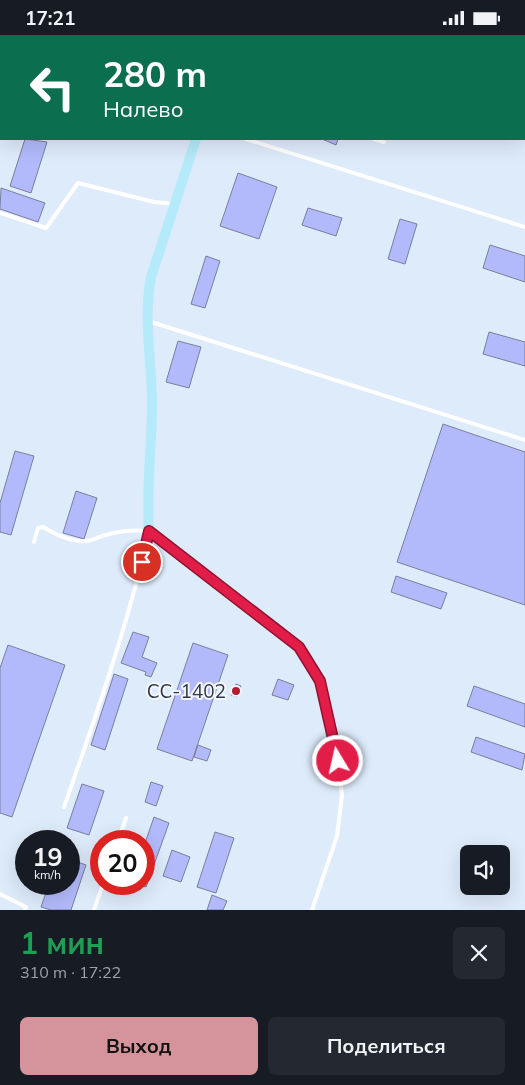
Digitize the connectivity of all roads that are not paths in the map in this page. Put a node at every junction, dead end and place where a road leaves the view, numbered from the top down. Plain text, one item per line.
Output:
1 (196, 140) edge
2 (249, 140) edge
3 (377, 140) edge
4 (384, 142) dead end
5 (174, 204) junction
6 (0, 213) edge
7 (525, 227) edge
8 (146, 321) junction
9 (525, 440) edge
10 (149, 531) junction
11 (34, 542) dead end
12 (64, 807) dead end
13 (126, 818) dead end
14 (122, 830) edge
15 (0, 894) edge
16 (99, 895) edge
17 (25, 910) edge
18 (94, 910) edge
19 (312, 910) edge

1 - 5 street
2 - 7 lane
3 - 4 lane
5 - 6 lane
5 - 8 street
8 - 9 lane
8 - 10 street
10 - 11 lane
10 - 12 lane
10 - 19 lane
13 - 14 lane
15 - 17 lane
16 - 18 lane

